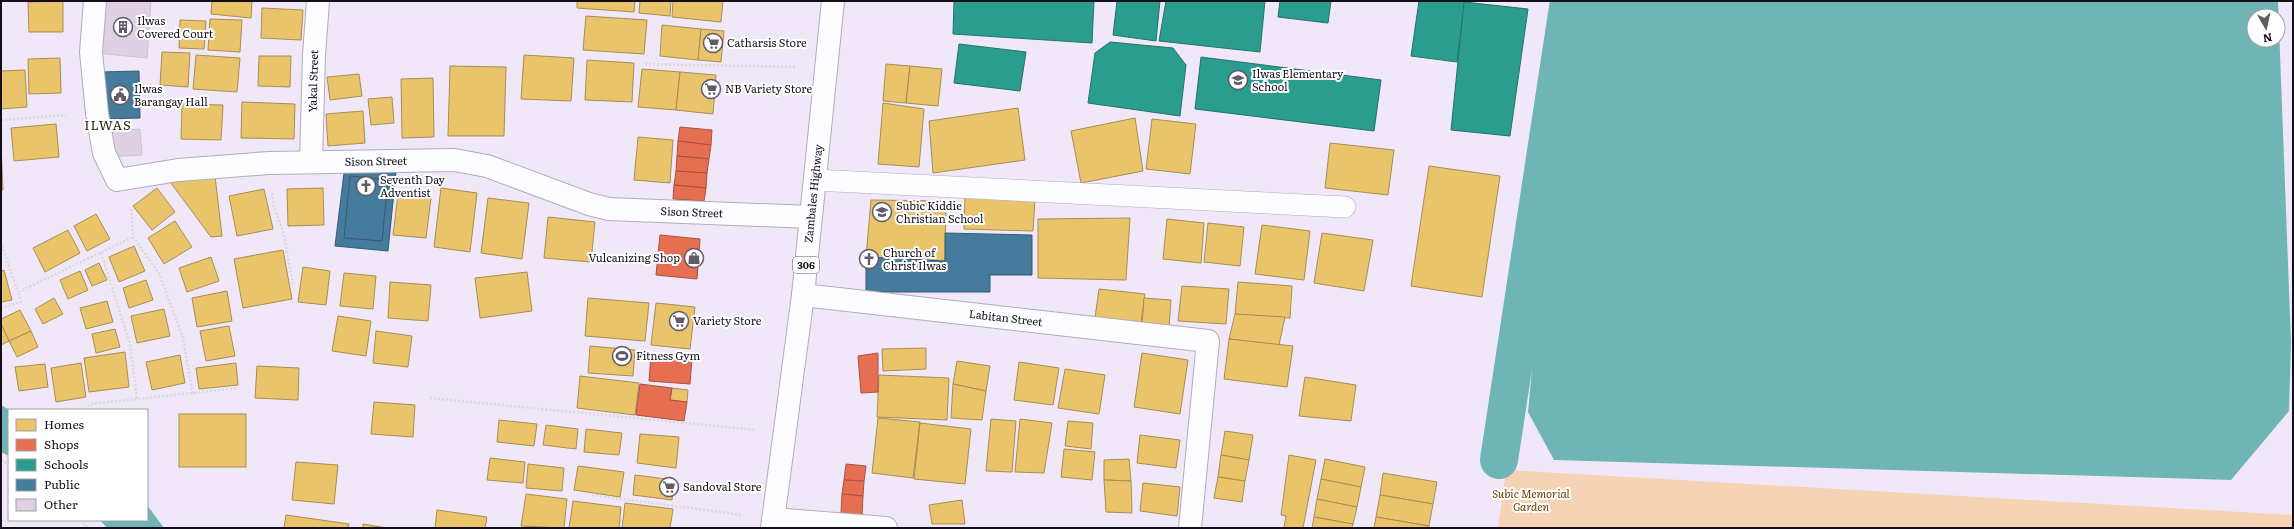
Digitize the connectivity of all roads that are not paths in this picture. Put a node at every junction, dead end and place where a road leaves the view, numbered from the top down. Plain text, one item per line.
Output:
1 (95, 1) edge
2 (318, 1) edge
3 (833, 1) edge
4 (311, 162) junction
5 (816, 180) junction
6 (1345, 207) dead end
7 (811, 217) junction
8 (803, 295) junction
9 (773, 523) edge
10 (886, 528) edge
11 (1190, 528) edge

1 - 4 street, Sison Street
2 - 4 street, Yakal Street
3 - 5 street, Zambales Highway / 306
4 - 7 street, Sison Street
5 - 6 lane
5 - 7 street, Zambales Highway / 306
7 - 8 street, Zambales Highway / 306
8 - 9 street, Zambales Highway / 306
8 - 11 street, Labitan Street
9 - 10 street

